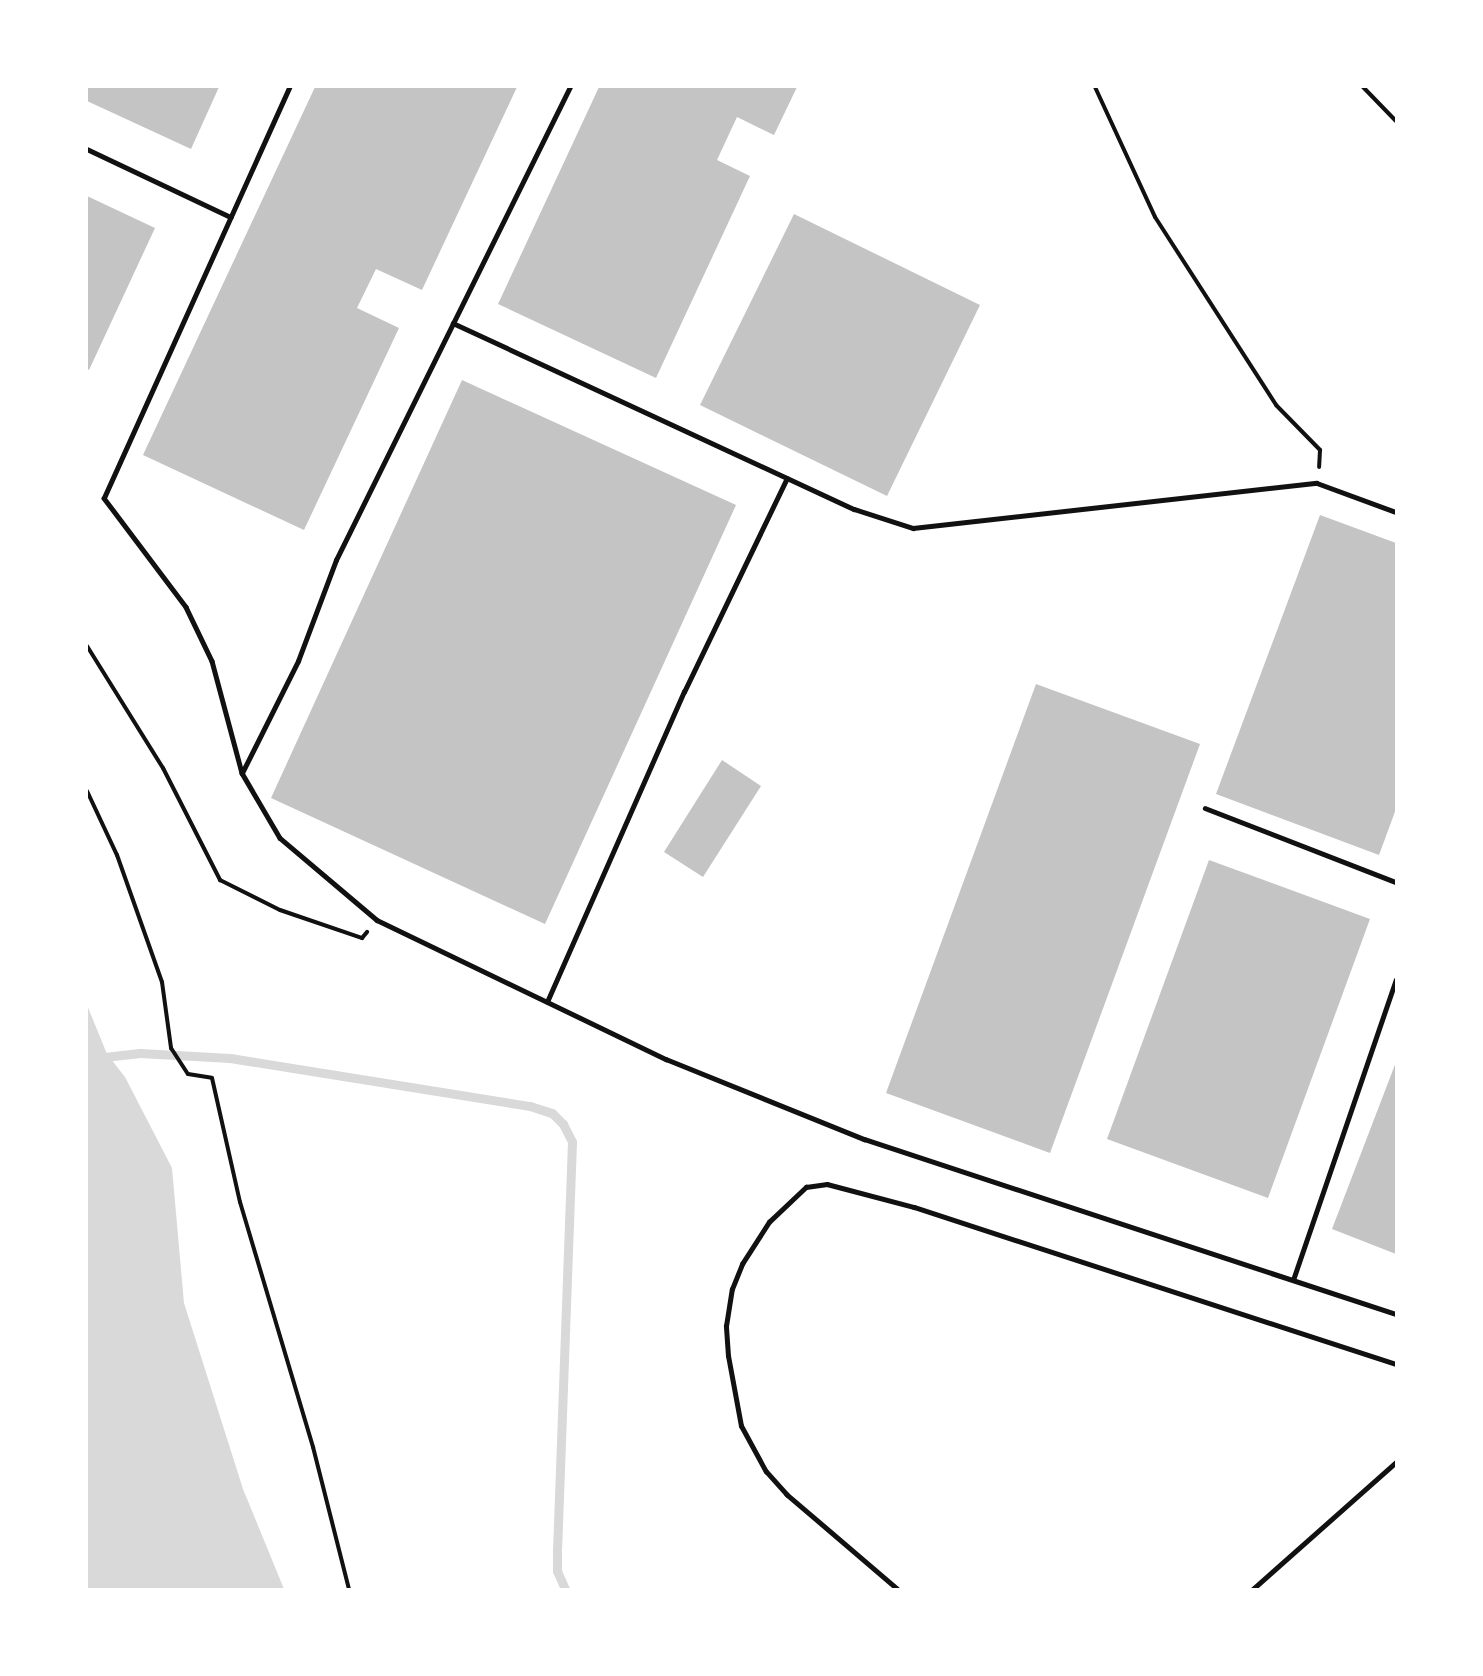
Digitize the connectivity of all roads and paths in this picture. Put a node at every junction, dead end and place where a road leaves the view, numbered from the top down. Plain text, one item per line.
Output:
1 (290, 87) edge
2 (570, 87) edge
3 (1095, 87) edge
4 (1363, 87) edge
5 (1396, 121) edge
6 (87, 149) edge
7 (231, 217) junction
8 (453, 323) junction
9 (787, 478) junction
10 (1317, 483) junction
11 (1396, 512) edge
12 (87, 646) edge
13 (242, 773) junction
14 (87, 791) edge
15 (1205, 808) dead end
16 (1396, 882) edge
17 (377, 920) junction
18 (1396, 980) edge
19 (547, 1002) junction
20 (1293, 1280) junction
21 (1396, 1314) edge
22 (1396, 1364) edge
23 (1396, 1462) edge
24 (350, 1589) edge
25 (897, 1589) edge
26 (1253, 1589) edge

1 - 7 lane
2 - 8 lane
3 - 10 path
4 - 5 path
6 - 7 lane
7 - 13 lane
8 - 9 lane
8 - 13 lane
9 - 10 lane
9 - 19 lane
10 - 11 lane
12 - 17 path
13 - 17 lane
14 - 24 path
15 - 16 lane
17 - 19 lane
18 - 20 lane
19 - 20 lane
20 - 21 lane
22 - 25 lane
23 - 26 lane

